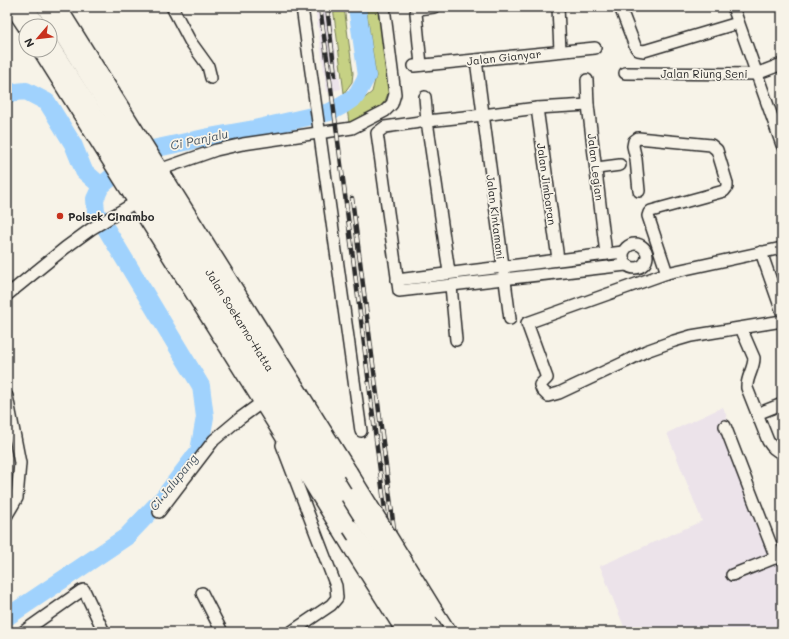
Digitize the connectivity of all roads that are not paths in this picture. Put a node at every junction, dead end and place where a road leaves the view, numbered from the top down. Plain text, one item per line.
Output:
1 (12, 7) edge
2 (26, 7) edge
3 (45, 7) edge
4 (59, 7) edge
5 (172, 7) edge
6 (302, 7) edge
7 (384, 7) edge
8 (434, 7) edge
9 (558, 7) edge
10 (620, 7) edge
11 (733, 7) edge
12 (19, 18) edge
13 (33, 18) edge
14 (738, 23) junction
15 (595, 48) dead end
16 (560, 51) junction
17 (58, 56) edge
18 (47, 58) edge
19 (476, 60) junction
20 (782, 64) edge
21 (625, 73) dead end
22 (756, 74) junction
23 (211, 78) dead end
24 (587, 80) dead end
25 (425, 97) dead end
26 (588, 105) junction
27 (537, 108) junction
28 (483, 115) junction
29 (427, 120) junction
30 (779, 127) edge
31 (318, 129) junction
32 (782, 145) edge
33 (124, 146) junction
34 (620, 165) dead end
35 (597, 168) junction
36 (155, 170) junction
37 (639, 191) dead end
38 (136, 195) junction
39 (657, 242) junction
40 (782, 248) edge
41 (645, 249) junction
42 (623, 252) junction
43 (761, 252) junction
44 (606, 254) junction
45 (558, 259) junction
46 (626, 265) junction
47 (503, 266) junction
48 (639, 267) junction
49 (449, 272) junction
50 (663, 275) junction
51 (504, 279) junction
52 (397, 280) junction
53 (451, 286) junction
54 (7, 295) edge
55 (782, 312) edge
56 (510, 319) dead end
57 (782, 321) edge
58 (741, 328) junction
59 (456, 340) dead end
60 (7, 396) edge
61 (261, 403) junction
62 (782, 404) edge
63 (757, 414) junction
64 (273, 421) junction
65 (725, 426) dead end
66 (361, 431) dead end
67 (782, 453) edge
68 (159, 512) dead end
69 (7, 515) edge
70 (779, 556) edge
71 (732, 575) dead end
72 (202, 593) dead end
73 (23, 632) edge
74 (104, 632) edge
75 (222, 632) edge
76 (291, 632) edge
77 (404, 632) edge
78 (418, 632) edge
79 (434, 632) edge
80 (449, 632) edge

1 - 12 main road
2 - 13 highway
3 - 33 highway, Jalan Soekarno-Hatta
4 - 33 main road, Jalan Soekarno-Hatta
5 - 23 street
6 - 31 street
7 - 31 street
8 - 19 street, Jalan Gianyar
9 - 16 street
10 - 14 street
11 - 14 street
14 - 22 street
15 - 16 street, Jalan Gianyar
16 - 19 street, Jalan Gianyar
17 - 33 highway, Jalan Soekarno-Hatta
18 - 33 main road, Jalan Soekarno-Hatta
19 - 28 street, Jalan Kintamani
20 - 22 street, Jalan Riung Seni
21 - 22 street, Jalan Riung Seni
22 - 30 street
24 - 26 street, Jalan Legian
25 - 29 street
26 - 27 street
26 - 35 street, Jalan Legian
27 - 28 street
27 - 45 street, Jalan Jimbaran
28 - 29 street
28 - 47 street, Jalan Kintamani
29 - 49 street
29 - 52 street
30 - 32 street
31 - 36 street
31 - 66 street
33 - 36 highway, Jalan Soekarno-Hatta
33 - 38 highway, Jalan Soekarno-Hatta
34 - 35 street
35 - 44 street, Jalan Legian
36 - 79 highway, Jalan Soekarno-Hatta, bridge
36 - 80 main road, Jalan Soekarno-Hatta, bridge
37 - 39 street
38 - 54 street
38 - 61 main road, Jalan Soekarno-Hatta
38 - 78 highway, Jalan Soekarno-Hatta, bridge
39 - 41 street
39 - 50 street
40 - 43 street
41 - 42 street
41 - 48 street
42 - 44 street
42 - 46 street
43 - 50 street
43 - 55 street
44 - 45 street
45 - 47 street
46 - 48 street
46 - 51 street
47 - 49 street
47 - 51 street, Jalan Kintamani
48 - 50 street
49 - 52 street
50 - 58 street
51 - 53 street
51 - 56 street, Jalan Kintamani
52 - 53 street
53 - 59 street
57 - 58 street
58 - 63 street
60 - 69 street
61 - 64 main road, Jalan Soekarno-Hatta
61 - 68 street
62 - 63 street
63 - 67 street
64 - 76 street
64 - 77 main road, Jalan Soekarno-Hatta, bridge
65 - 70 street
70 - 71 street
72 - 75 street
73 - 74 street

